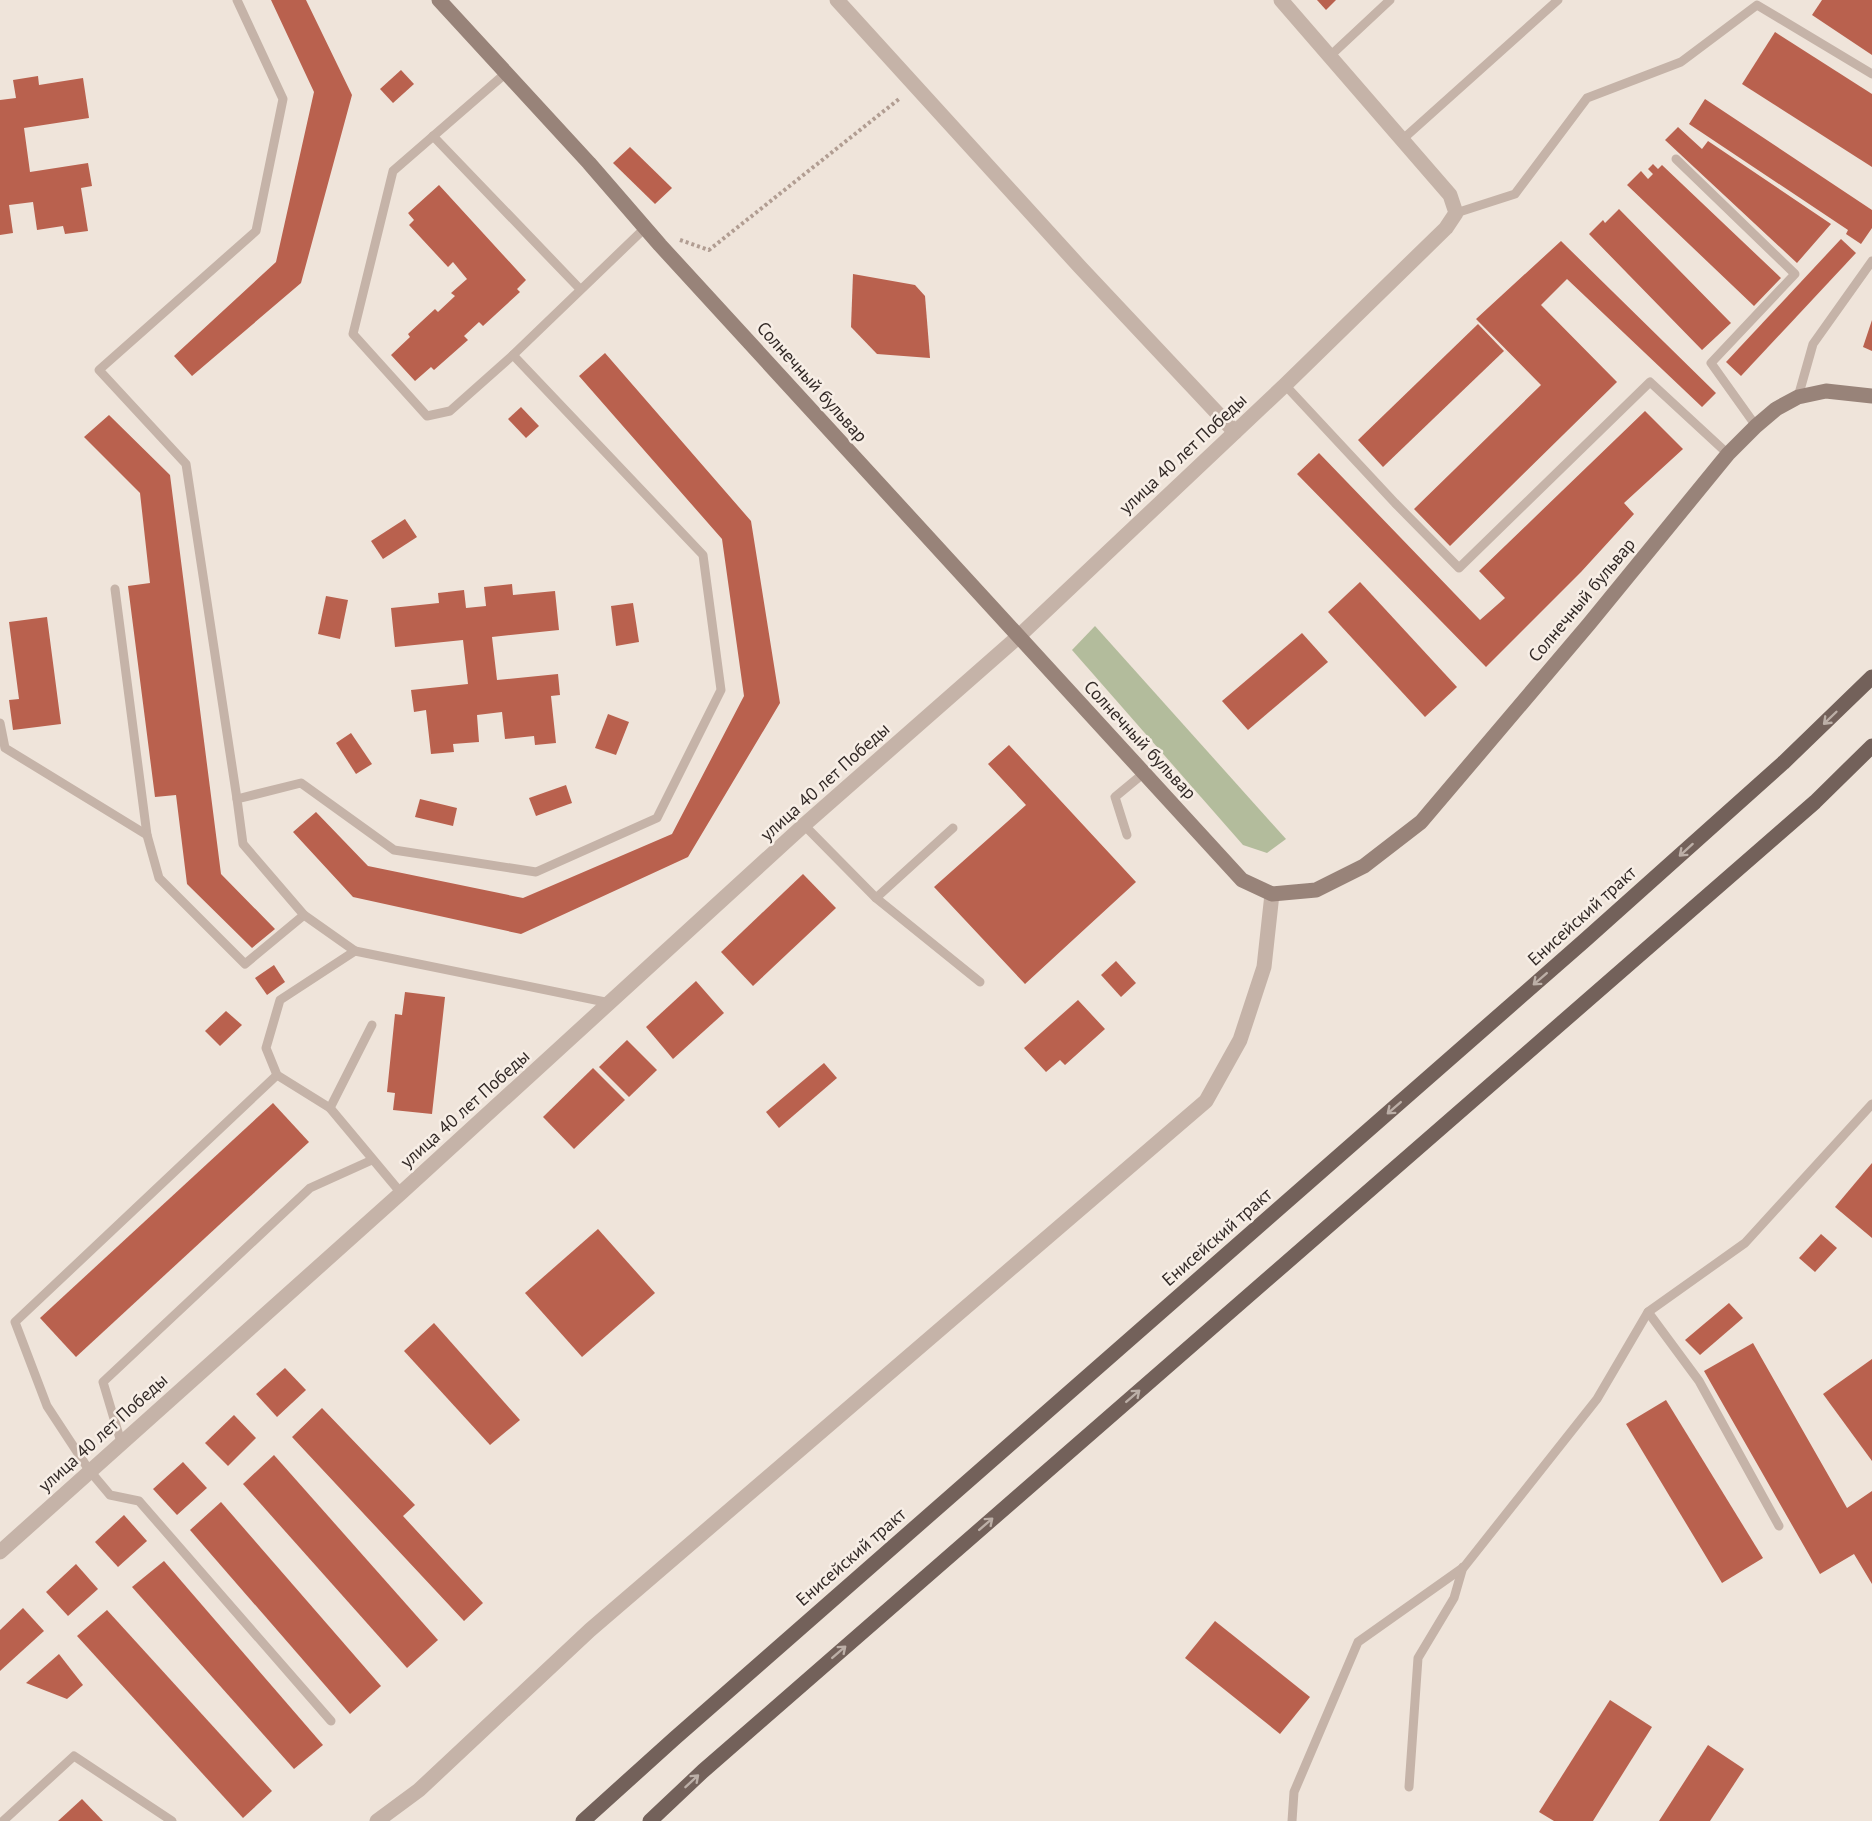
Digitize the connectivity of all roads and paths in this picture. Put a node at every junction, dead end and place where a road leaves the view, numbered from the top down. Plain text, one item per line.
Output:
1 (237, 0) edge
2 (439, 0) edge
3 (837, 0) edge
4 (1281, 0) edge
5 (1390, 0) edge
6 (1558, 0) edge
7 (1330, 56) junction
8 (506, 73) junction
9 (1872, 74) edge
10 (899, 99) dead end
11 (433, 136) junction
12 (1403, 139) junction
13 (1676, 159) dead end
14 (1456, 213) junction
15 (645, 228) junction
16 (678, 240) dead end
17 (1872, 261) edge
18 (579, 289) junction
19 (513, 356) junction
20 (1285, 385) junction
21 (1872, 396) edge
22 (1798, 397) junction
23 (1756, 426) junction
24 (1235, 432) junction
25 (1728, 454) junction
26 (115, 589) dead end
27 (1018, 637) junction
28 (1872, 677) edge
29 (0, 723) edge
30 (1872, 746) edge
31 (1144, 773) junction
32 (237, 799) junction
33 (804, 825) junction
34 (953, 828) dead end
35 (147, 835) junction
36 (1127, 835) dead end
37 (1272, 894) junction
38 (876, 898) junction
39 (304, 915) junction
40 (355, 951) junction
41 (980, 982) dead end
42 (610, 1003) junction
43 (372, 1025) dead end
44 (277, 1075) junction
45 (1872, 1104) edge
46 (330, 1108) junction
47 (372, 1160) junction
48 (401, 1193) junction
49 (1648, 1312) junction
50 (121, 1442) junction
51 (89, 1470) junction
52 (1779, 1526) dead end
53 (0, 1552) edge
54 (1464, 1567) junction
55 (331, 1721) dead end
56 (1409, 1787) dead end
57 (3, 1821) edge
58 (172, 1821) edge
59 (377, 1821) edge
60 (583, 1821) edge
61 (650, 1821) edge
62 (1292, 1821) edge

1 - 32 lane
2 - 8 main road, Солнечный бульвар
3 - 24 street
4 - 7 street
5 - 7 lane
6 - 12 lane
7 - 12 street
8 - 11 lane
8 - 15 main road, Солнечный бульвар
9 - 14 lane
10 - 16 path
11 - 18 lane
11 - 19 lane
12 - 14 street
13 - 23 lane
14 - 20 street, улица 40 лет Победы
15 - 18 lane
15 - 27 main road, Солнечный бульвар
17 - 22 lane
18 - 19 lane
19 - 32 lane
20 - 24 street, улица 40 лет Победы
20 - 25 lane
21 - 22 main road, Солнечный бульвар
22 - 23 main road, Солнечный бульвар
23 - 25 main road, Солнечный бульвар
24 - 27 street, улица 40 лет Победы
25 - 37 main road, Солнечный бульвар
26 - 35 lane
27 - 31 main road, Солнечный бульвар
27 - 33 street, улица 40 лет Победы
28 -> 60 main road, Енисейский тракт
29 - 35 lane
61 -> 30 main road
31 - 36 lane
31 - 37 main road, Солнечный бульвар
32 - 39 lane
33 - 38 lane
33 - 42 street, улица 40 лет Победы
34 - 38 lane
35 - 39 lane
37 - 59 street
38 - 41 lane
39 - 40 lane
40 - 42 lane
40 - 44 lane
42 - 48 street, улица 40 лет Победы
43 - 46 lane
44 - 46 lane
44 - 51 lane
45 - 49 lane
46 - 47 lane
47 - 48 lane
47 - 50 lane
48 - 50 street, улица 40 лет Победы
49 - 52 lane
49 - 54 lane
50 - 51 street, улица 40 лет Победы
51 - 53 street, улица 40 лет Победы
51 - 55 lane
54 - 56 lane
54 - 62 lane
57 - 58 lane

